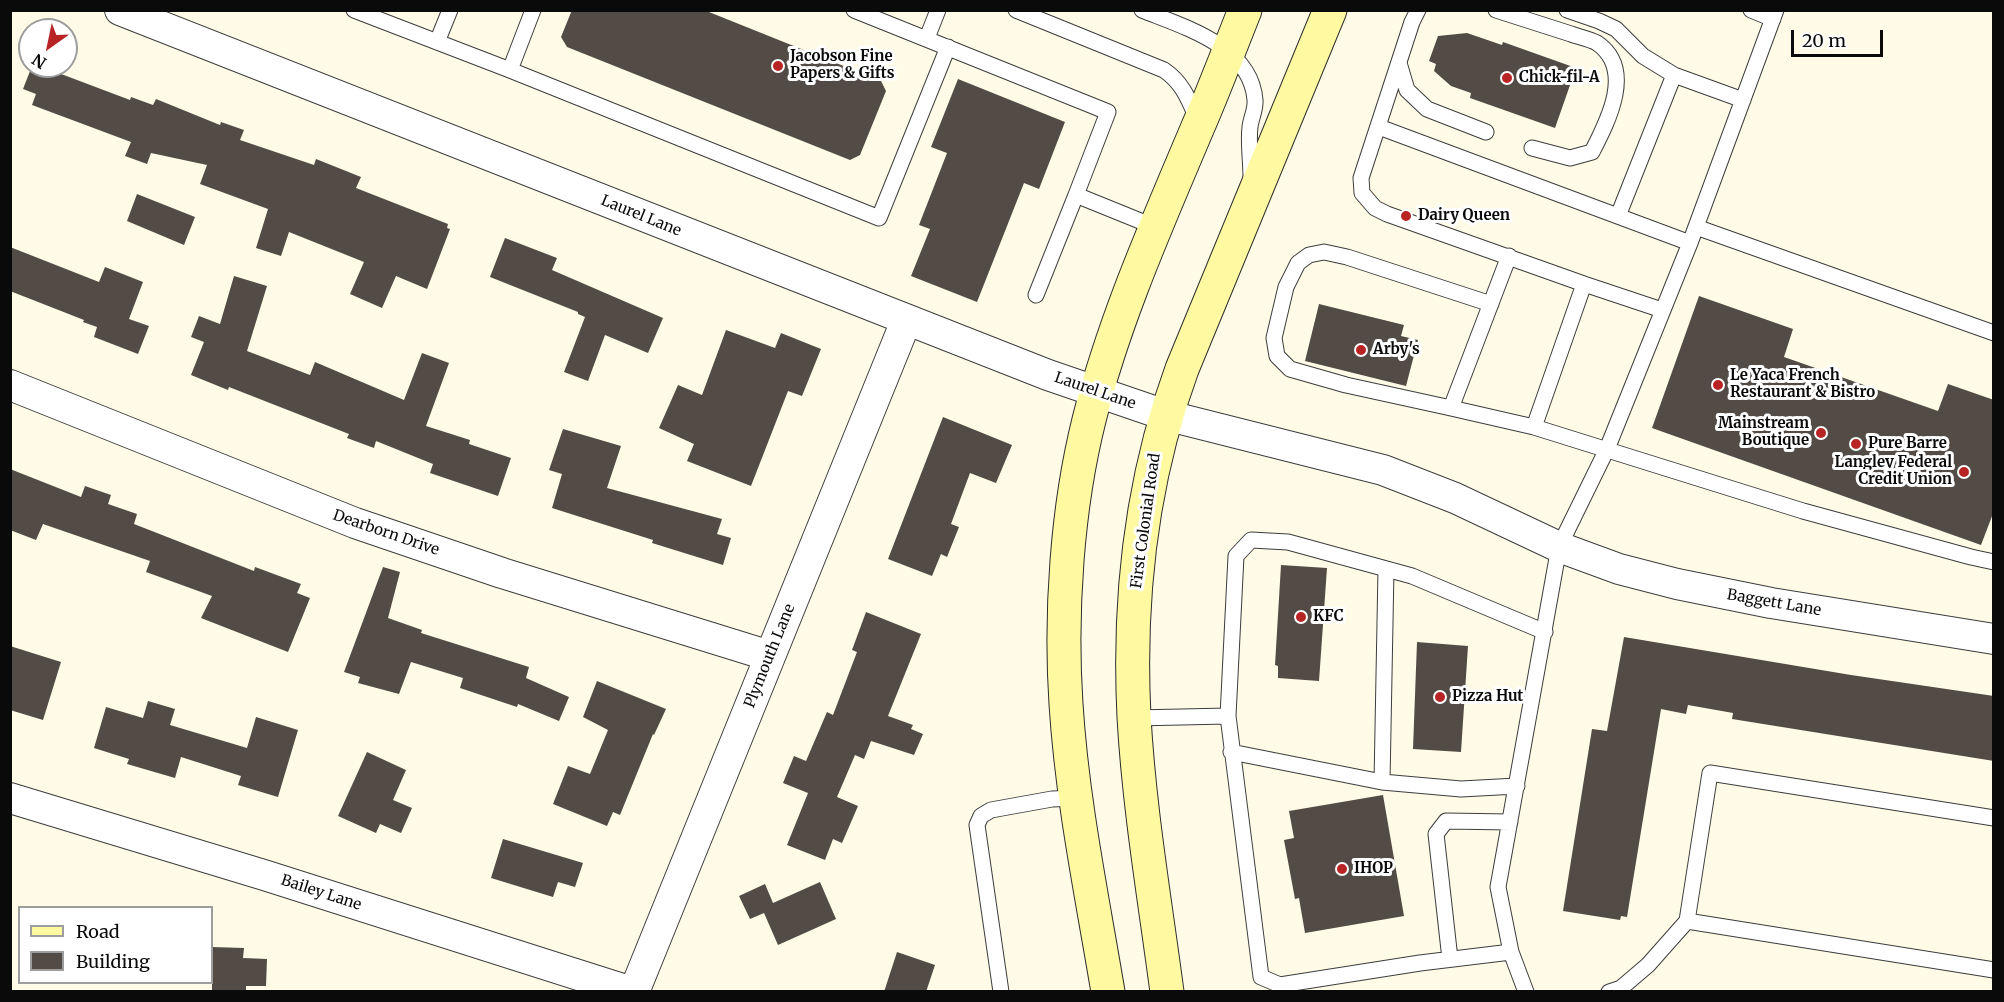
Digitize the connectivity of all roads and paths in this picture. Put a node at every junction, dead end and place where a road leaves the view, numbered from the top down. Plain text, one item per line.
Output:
1 (120, 10) edge
2 (450, 10) edge
3 (533, 10) edge
4 (854, 10) edge
5 (938, 10) edge
6 (1016, 10) edge
7 (1142, 10) edge
8 (1245, 10) edge
9 (1330, 10) edge
10 (1418, 10) edge
11 (1496, 10) edge
12 (1567, 10) edge
13 (1751, 10) edge
14 (357, 11) edge
15 (1774, 15) edge
16 (927, 38) junction
17 (437, 42) junction
18 (948, 47) junction
19 (1228, 52) junction
20 (1399, 63) junction
21 (510, 70) junction
22 (1674, 75) junction
23 (1743, 100) junction
24 (1199, 124) junction
25 (1379, 127) junction
26 (1486, 132) dead end
27 (1532, 148) dead end
28 (1076, 195) junction
29 (1252, 199) junction
30 (1618, 216) junction
31 (1155, 227) junction
32 (1696, 228) junction
33 (1690, 243) junction
34 (1509, 256) junction
35 (1584, 284) junction
36 (1036, 295) dead end
37 (1491, 304) junction
38 (1662, 310) junction
39 (906, 321) junction
40 (1994, 333) edge
41 (10, 385) edge
42 (1096, 393) junction
43 (1451, 408) junction
44 (1166, 414) junction
45 (1534, 427) junction
46 (1607, 449) junction
47 (1559, 547) junction
48 (1994, 562) edge
49 (1386, 569) junction
50 (1545, 632) junction
51 (1994, 639) edge
52 (770, 656) junction
53 (1228, 716) junction
54 (1134, 718) junction
55 (1231, 752) junction
56 (1382, 782) junction
57 (1517, 786) junction
58 (10, 798) edge
59 (1076, 798) junction
60 (1994, 818) edge
61 (1510, 822) junction
62 (1687, 921) junction
63 (1511, 952) junction
64 (1450, 959) junction
65 (1994, 970) edge
66 (633, 992) edge
67 (1001, 992) edge
68 (1108, 992) edge
69 (1167, 992) edge
70 (1526, 992) edge
71 (1609, 992) edge

1 - 39 street, Laurel Lane
2 - 17 lane
3 - 21 lane
4 - 16 lane
5 - 16 lane
6 - 24 lane
7 - 19 lane
8 - 19 main road
9 - 29 main road, First Colonial Road
10 - 20 lane
11 - 27 lane
12 - 22 lane
13 - 15 lane
14 - 17 lane
15 - 23 lane
16 - 18 lane
17 - 21 lane
18 - 21 lane
18 - 28 lane
19 - 24 main road
19 - 29 lane
20 - 25 lane
20 - 26 lane
22 - 23 lane
22 - 30 lane
23 - 32 lane
24 - 31 main road
25 - 30 lane
25 - 34 lane
28 - 31 lane
28 - 36 lane
29 - 44 main road, First Colonial Road
30 - 33 lane
31 - 42 main road
32 - 33 lane
32 - 40 lane
33 - 38 lane
34 - 35 lane
34 - 37 lane
35 - 38 lane
35 - 45 lane
37 - 43 lane
37 - 43 lane
38 - 46 lane
39 - 42 street, Laurel Lane
39 - 52 street, Plymouth Lane
41 - 52 street, Dearborn Drive
42 - 44 street, Laurel Lane
42 - 59 main road
43 - 45 lane
44 - 47 street, Laurel Lane
44 - 54 main road, First Colonial Road
45 - 46 lane
46 - 47 lane
46 - 48 lane
47 - 50 lane
47 - 51 street, Baggett Lane
49 - 50 lane
49 - 53 lane
49 - 56 lane
50 - 57 lane
52 - 66 street, Plymouth Lane
53 - 54 lane
53 - 55 lane
54 - 69 main road, First Colonial Road
55 - 56 lane
55 - 64 lane
56 - 57 lane
57 - 61 lane
58 - 66 street, Bailey Lane
59 - 67 lane
59 - 68 main road
60 - 62 lane
61 - 63 lane
61 - 64 lane
62 - 65 lane
62 - 71 lane
63 - 64 lane
63 - 70 lane

